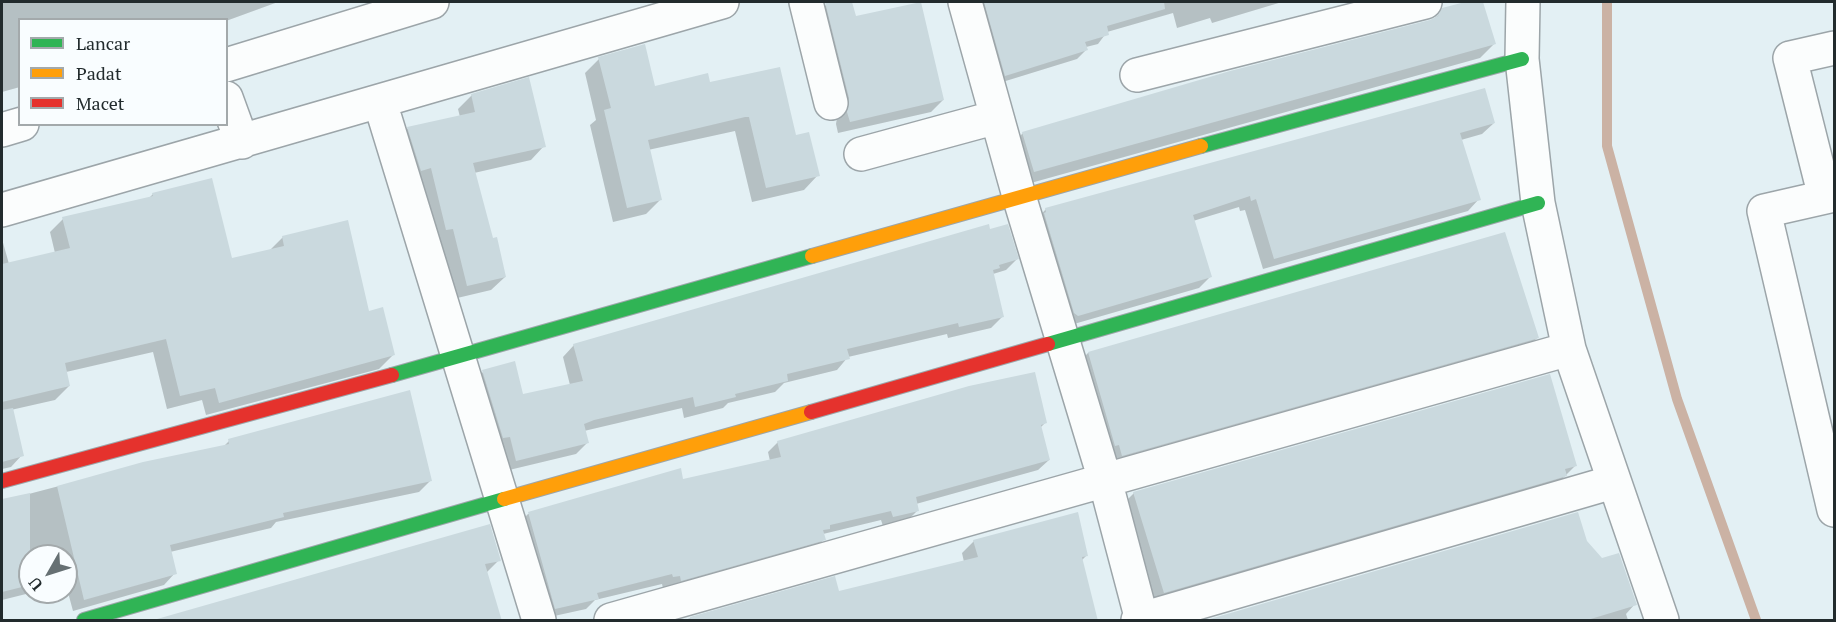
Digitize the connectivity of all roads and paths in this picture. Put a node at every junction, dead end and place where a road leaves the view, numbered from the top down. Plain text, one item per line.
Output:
1 (432, 2) edge
2 (722, 2) edge
3 (806, 2) edge
4 (965, 2) edge
5 (1425, 2) edge
6 (1523, 2) edge
7 (1834, 48) edge
8 (1522, 59) junction
9 (228, 63) edge
10 (1137, 75) dead end
11 (380, 102) junction
12 (831, 103) dead end
13 (228, 104) edge
14 (997, 117) junction
15 (18, 125) edge
16 (2, 130) edge
17 (242, 142) junction
18 (861, 154) dead end
19 (1019, 196) junction
20 (1830, 196) edge
21 (1538, 203) junction
22 (2, 210) edge
23 (1064, 341) junction
24 (1569, 349) junction
25 (457, 358) junction
26 (1105, 480) junction
27 (2, 481) edge
28 (1613, 482) junction
29 (501, 500) junction
30 (1834, 510) edge
31 (1656, 619) edge
32 (1140, 620) edge
33 (84, 621) edge
34 (539, 621) edge
35 (611, 621) edge

1 - 9 street
2 - 11 street
3 - 12 street
4 - 14 street
5 - 10 street
6 - 8 street
7 - 20 street
8 - 19 street
8 - 21 street
11 - 17 street
11 - 25 street
13 - 17 street
14 - 18 street
14 - 19 street
15 - 16 street
17 - 22 street
19 - 23 street
19 - 25 street
20 - 30 street
21 - 23 street
21 - 24 street
23 - 26 street
23 - 29 street
24 - 26 street
24 - 28 street
25 - 27 street
25 - 29 street
26 - 32 street
26 - 35 street
28 - 31 street
28 - 32 street
29 - 33 street
29 - 34 street

